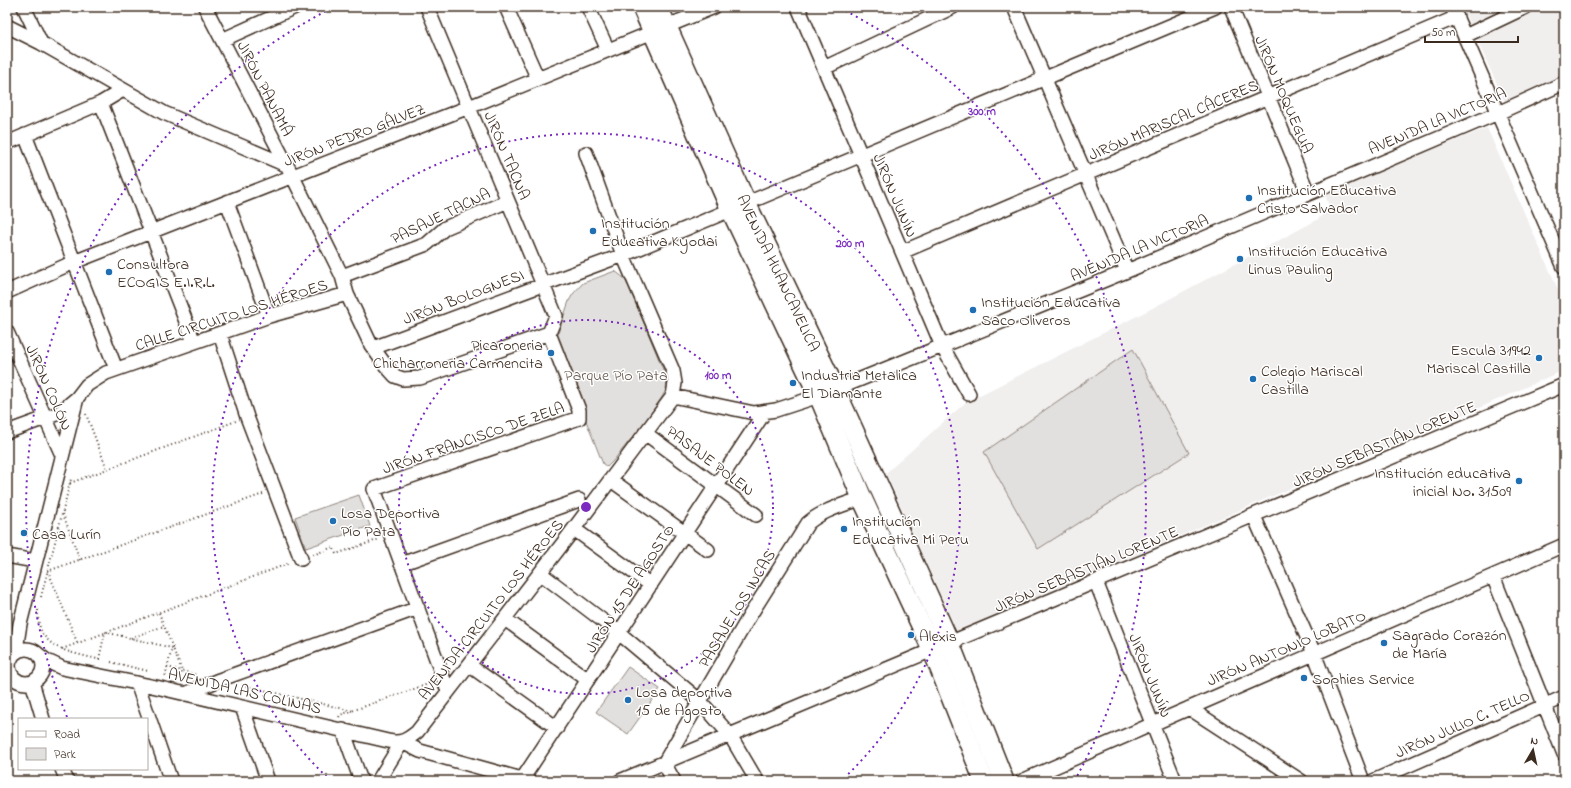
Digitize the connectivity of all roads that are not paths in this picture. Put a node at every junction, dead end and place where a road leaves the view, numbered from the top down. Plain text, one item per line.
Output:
1 (24, 7) edge
2 (205, 7) edge
3 (295, 7) edge
4 (428, 7) edge
5 (506, 7) edge
6 (588, 7) edge
7 (642, 7) edge
8 (658, 7) edge
9 (714, 7) edge
10 (798, 7) edge
11 (953, 7) edge
12 (1014, 7) edge
13 (1216, 7) edge
14 (1231, 7) edge
15 (1526, 7) edge
16 (1454, 12) edge
17 (7, 26) edge
18 (659, 29) junction
19 (1465, 36) junction
20 (222, 40) junction
21 (41, 43) junction
22 (608, 50) junction
23 (824, 68) junction
24 (1045, 78) junction
25 (538, 79) junction
26 (1564, 83) edge
27 (123, 90) junction
28 (1268, 97) junction
29 (101, 103) junction
30 (470, 108) junction
31 (1498, 113) junction
32 (25, 135) junction
33 (7, 143) edge
34 (586, 153) dead end
35 (861, 155) junction
36 (286, 165) junction
37 (1086, 174) junction
38 (293, 177) junction
39 (1308, 194) junction
40 (508, 201) junction
41 (227, 202) junction
42 (738, 207) junction
43 (151, 232) junction
44 (902, 252) junction
45 (623, 255) junction
46 (74, 262) junction
47 (1564, 267) edge
48 (1127, 271) junction
49 (342, 276) junction
50 (543, 284) junction
51 (7, 292) edge
52 (347, 294) junction
53 (269, 316) junction
54 (7, 332) edge
55 (549, 333) junction
56 (220, 334) junction
57 (194, 342) junction
58 (942, 346) junction
59 (373, 348) junction
60 (116, 369) junction
61 (1564, 386) edge
62 (827, 392) junction
63 (969, 394) dead end
64 (673, 396) junction
65 (77, 398) junction
66 (764, 413) junction
67 (45, 419) junction
68 (7, 432) edge
69 (645, 433) junction
70 (62, 455) junction
71 (611, 480) junction
72 (716, 486) junction
73 (862, 498) junction
74 (579, 500) dead end
75 (756, 515) dead end
76 (1254, 516) junction
77 (574, 529) junction
78 (685, 533) junction
79 (1564, 545) edge
80 (708, 550) dead end
81 (7, 556) edge
82 (301, 559) road end
83 (35, 561) junction
84 (401, 564) junction
85 (540, 573) junction
86 (1493, 576) junction
87 (1096, 582) junction
88 (651, 585) junction
89 (418, 608) junction
90 (505, 619) junction
91 (20, 624) junction
92 (619, 633) junction
93 (941, 647) junction
94 (37, 653) junction
95 (1314, 653) junction
96 (9, 664) edge
97 (469, 664) junction
98 (80, 671) junction
99 (588, 680) junction
100 (32, 682) junction
101 (137, 683) junction
102 (7, 688) edge
103 (448, 691) junction
104 (185, 694) junction
105 (1564, 697) edge
106 (700, 701) junction
107 (1544, 705) junction
108 (242, 707) junction
109 (1189, 708) junction
110 (42, 718) edge
111 (1153, 724) junction
112 (341, 726) junction
113 (556, 728) junction
114 (730, 735) junction
115 (402, 742) junction
116 (1564, 754) edge
117 (664, 763) junction
118 (62, 770) edge
119 (524, 780) edge
120 (67, 781) edge
121 (171, 781) edge
122 (268, 781) edge
123 (361, 781) edge
124 (378, 781) edge
125 (620, 781) edge
126 (674, 781) edge
127 (757, 781) edge
128 (984, 781) edge
129 (1004, 781) edge
130 (1022, 781) edge
131 (1175, 781) edge
132 (1301, 781) edge
133 (1363, 781) edge
134 (1373, 781) edge

1 - 21 street
2 - 20 street, JIRÓN PANAMÁ
3 - 20 street
4 - 30 street, JIRÓN TACNA
5 - 25 street
6 - 22 street
7 - 18 highway, AVENIDA HUANCAVELICA
8 - 18 highway, AVENIDA HUANCAVELICA
9 - 18 street, JIRÓN PEDRO GÁLVEZ
10 - 23 street, JIRÓN JUNÍN
11 - 23 street
12 - 24 street
13 - 24 street, JIRÓN BOLOGNESI
14 - 28 street, JIRÓN MOQUEGUA
15 - 19 street
16 - 19 street
16 - 28 street, JIRÓN MARISCAL CÁCERES
17 - 21 street
18 - 22 street, JIRÓN PEDRO GÁLVEZ
18 - 42 highway, AVENIDA HUANCAVELICA
19 - 31 street
20 - 36 street, JIRÓN PANAMÁ
21 - 27 street
22 - 25 street, JIRÓN PEDRO GÁLVEZ
23 - 35 street, JIRÓN JUNÍN
24 - 35 street, JIRÓN BOLOGNESI
24 - 37 street
25 - 30 street, JIRÓN PEDRO GÁLVEZ
26 - 31 street, AVENIDA LA VICTORIA
27 - 29 street
27 - 36 street
28 - 37 street, JIRÓN MARISCAL CÁCERES
28 - 39 street, JIRÓN MOQUEGUA
29 - 32 street
29 - 43 street
30 - 38 street, JIRÓN PEDRO GÁLVEZ
30 - 40 street, JIRÓN TACNA
31 - 39 street, AVENIDA LA VICTORIA
31 - 47 street
32 - 33 street
32 - 46 street
34 - 45 street
35 - 42 street, JIRÓN BOLOGNESI
35 - 44 street, JIRÓN JUNÍN
36 - 38 street, JIRÓN PANAMÁ
37 - 44 street, JIRÓN MARISCAL CÁCERES
37 - 48 street
38 - 41 street, JIRÓN PEDRO GÁLVEZ
38 - 49 street, JIRÓN PANAMÁ
39 - 48 street, AVENIDA LA VICTORIA
40 - 49 street, PASAJE TACNA
40 - 50 street, JIRÓN TACNA
41 - 43 street, JIRÓN PEDRO GÁLVEZ
41 - 53 street
42 - 45 street, JIRÓN BOLOGNESI
42 - 62 highway, AVENIDA HUANCAVELICA
43 - 46 street, JIRÓN PEDRO GÁLVEZ
43 - 57 street
44 - 58 street, JIRÓN JUNÍN
45 - 50 street, JIRÓN BOLOGNESI
45 - 64 street
46 - 51 street, JIRÓN PEDRO GÁLVEZ
46 - 60 street
48 - 58 street, AVENIDA LA VICTORIA
49 - 52 street, JIRÓN PANAMÁ
50 - 55 street, JIRÓN TACNA
50 - 59 street, JIRÓN BOLOGNESI
52 - 53 street, CALLE CIRCUITO LOS HÉROES
52 - 59 street, CALLE CIRCUITO LOS HÉROES
53 - 56 street, CALLE CIRCUITO LOS HÉROES
54 - 67 street, JIRÓN COLÓN
55 - 59 street, CALLE CIRCUITO LOS HÉROES
55 - 84 street, JIRÓN FRANCISCO DE ZELA
56 - 57 street, CALLE CIRCUITO LOS HÉROES
56 - 82 street
57 - 60 street, CALLE CIRCUITO LOS HÉROES
58 - 62 street, AVENIDA LA VICTORIA
58 - 63 street, JIRÓN JUNÍN
60 - 65 street, CALLE CIRCUITO LOS HÉROES
61 - 76 street, JIRÓN SEBASTIÁN LORENTE
62 - 66 street, AVENIDA LA VICTORIA
62 - 73 highway, AVENIDA HUANCAVELICA
62 - 93 highway, AVENIDA HUANCAVELICA
64 - 66 street, AVENIDA LA VICTORIA
64 - 69 street, AVENIDA CIRCUITO LOS HÉROES
65 - 67 street, CALLE CIRCUITO LOS HÉROES
65 - 70 street, CALLE CIRCUITO LOS HÉROES
66 - 72 street, JIRÓN 15 DE AGOSTO
67 - 68 street, CALLE CIRCUITO LOS HÉROES
67 - 70 street, JIRÓN COLÓN
69 - 71 street, AVENIDA CIRCUITO LOS HÉROES
69 - 72 street, PASAJE POLEN
70 - 83 street, CALLE CIRCUITO LOS HÉROES
71 - 77 street, AVENIDA CIRCUITO LOS HÉROES
71 - 78 street
72 - 75 street, PASAJE POLEN
72 - 78 street, JIRÓN 15 DE AGOSTO
73 - 93 highway, AVENIDA HUANCAVELICA
73 - 106 street, PASAJE LOS INCAS
74 - 84 street
76 - 87 street, JIRÓN SEBASTIÁN LORENTE
76 - 95 street
77 - 85 street, AVENIDA CIRCUITO LOS HÉROES
77 - 88 street
78 - 80 street
78 - 88 street, JIRÓN 15 DE AGOSTO
79 - 86 street, JIRÓN ANTONIO LOBATO
81 - 83 street
83 - 91 street, CALLE CIRCUITO LOS HÉROES
84 - 89 street
85 - 90 street, AVENIDA CIRCUITO LOS HÉROES
85 - 92 street
86 - 95 street, JIRÓN ANTONIO LOBATO
86 - 107 street
87 - 93 street, JIRÓN SEBASTIÁN LORENTE
87 - 111 street, JIRÓN JUNÍN
88 - 92 street, JIRÓN 15 DE AGOSTO
89 - 103 street
89 - 104 street
90 - 97 street, AVENIDA CIRCUITO LOS HÉROES
90 - 99 street
91 - 94 street
91 - 96 street, CALLE CIRCUITO LOS HÉROES
92 - 99 street, JIRÓN 15 DE AGOSTO
92 - 106 street
93 - 114 street, JIRÓN SEBASTIÁN LORENTE
93 - 128 highway, AVENIDA HUANCAVELICA
93 - 129 highway, AVENIDA HUANCAVELICA
94 - 96 street
94 - 98 street, AVENIDA LAS COLINAS
94 - 100 street
95 - 109 street, JIRÓN ANTONIO LOBATO
95 - 133 street
96 - 100 street
97 - 103 street, AVENIDA CIRCUITO LOS HÉROES
97 - 113 street
98 - 100 street, AVENIDA LAS COLINAS
98 - 101 street, AVENIDA LAS COLINAS
99 - 113 street, JIRÓN 15 DE AGOSTO
100 - 102 street, AVENIDA LAS COLINAS
100 - 110 street
101 - 104 street, AVENIDA LAS COLINAS
101 - 121 street
103 - 115 street, AVENIDA CIRCUITO LOS HÉROES
104 - 108 street, AVENIDA LAS COLINAS
105 - 107 street, JIRÓN JULIO C. TELLO
106 - 114 street
106 - 117 street, PASAJE LOS INCAS
107 - 116 street
107 - 134 street, JIRÓN JULIO C. TELLO
108 - 112 street, AVENIDA LAS COLINAS
108 - 122 street
109 - 111 street, JIRÓN ANTONIO LOBATO
109 - 132 street
111 - 130 street, JIRÓN ANTONIO LOBATO
111 - 131 street, JIRÓN JUNÍN
112 - 115 street, AVENIDA LAS COLINAS
112 - 123 street
113 - 119 street, JIRÓN 15 DE AGOSTO
114 - 117 street, JIRÓN SEBASTIÁN LORENTE
114 - 127 street
115 - 119 street
115 - 124 street
117 - 125 street, JIRÓN SEBASTIÁN LORENTE
117 - 126 street
118 - 120 street

